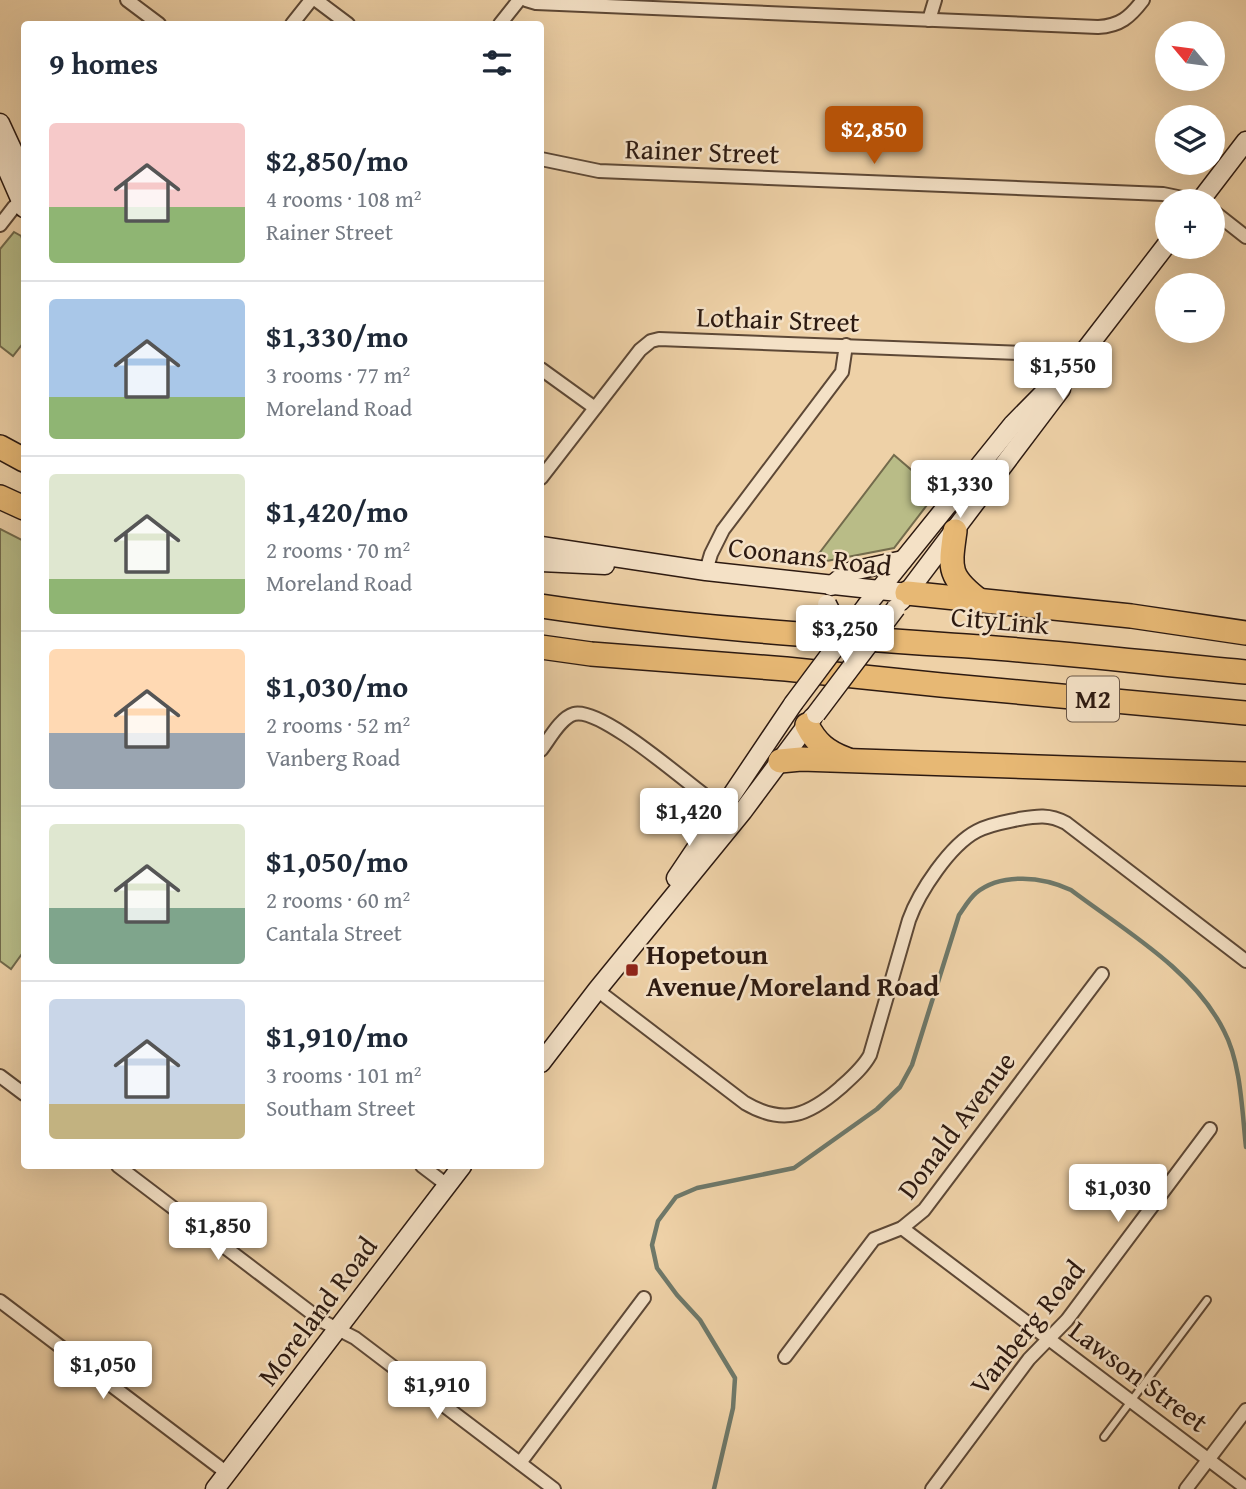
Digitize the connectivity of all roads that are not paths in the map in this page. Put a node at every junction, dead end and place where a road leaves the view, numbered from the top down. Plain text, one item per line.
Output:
1 (127, 0) edge
2 (313, 0) edge
3 (519, 0) edge
4 (526, 0) edge
5 (934, 0) edge
6 (1143, 0) edge
7 (727, 5) edge
8 (929, 20) junction
9 (155, 21) edge
10 (295, 21) edge
11 (344, 21) edge
12 (502, 21) edge
13 (0, 123) edge
14 (1246, 141) edge
15 (0, 153) edge
16 (544, 160) edge
17 (21, 168) edge
18 (1208, 189) edge
19 (1155, 194) edge
20 (21, 198) edge
21 (21, 204) edge
22 (1225, 220) edge
23 (0, 225) edge
24 (1246, 237) edge
25 (1155, 259) edge
26 (846, 345) junction
27 (544, 371) edge
28 (1071, 371) junction
29 (595, 408) junction
30 (0, 447) edge
31 (21, 458) edge
32 (544, 474) edge
33 (0, 497) edge
34 (21, 507) edge
35 (956, 531) junction
36 (544, 546) edge
37 (903, 560) junction
38 (544, 562) edge
39 (706, 570) junction
40 (829, 595) junction
41 (872, 598) junction
42 (901, 601) junction
43 (980, 601) junction
44 (544, 606) edge
45 (1246, 633) edge
46 (835, 646) junction
47 (544, 647) edge
48 (1246, 672) edge
49 (805, 713) junction
50 (1246, 713) edge
51 (544, 746) edge
52 (780, 761) junction
53 (873, 762) junction
54 (1246, 774) edge
55 (703, 794) dead end
56 (1246, 961) edge
57 (1102, 974) dead end
58 (597, 990) junction
59 (544, 1059) edge
60 (0, 1076) edge
61 (21, 1092) edge
62 (1210, 1129) dead end
63 (122, 1169) edge
64 (426, 1169) edge
65 (460, 1169) edge
66 (447, 1185) junction
67 (902, 1228) junction
68 (644, 1297) dead end
69 (1206, 1300) dead end
70 (0, 1301) edge
71 (337, 1328) junction
72 (1048, 1339) junction
73 (785, 1357) dead end
74 (1130, 1401) junction
75 (1246, 1410) edge
76 (1104, 1437) dead end
77 (1209, 1459) junction
78 (520, 1463) junction
79 (222, 1484) edge
80 (1246, 1488) edge
81 (554, 1489) edge
82 (932, 1489) edge
83 (1186, 1489) edge

1 - 9 street
2 - 10 street
2 - 11 street
3 - 12 street
4 - 7 street
5 - 8 street
6 - 8 street
7 - 8 street
13 - 17 main road
14 - 18 main road
15 - 20 main road
16 - 19 street, Rainer Street
21 - 23 street
22 - 24 street
25 - 28 main road
26 - 28 street, Lothair Street
26 - 29 street, Lothair Street
26 - 39 street
27 - 29 street
28 - 35 main road
28 - 37 main road
29 - 32 street, Lothair Street
30 - 31 highway
33 - 34 highway
35 - 42 main road
35 - 43 highway
36 - 39 main road, Coonans Road
37 - 40 main road
37 - 41 main road
38 - 39 main road, Coonans Road
39 - 40 main road, Coonans Road
40 - 41 main road, Coonans Road
40 - 46 main road, bridge
41 - 42 main road, Coonans Road
41 - 46 main road, bridge
42 - 43 highway
42 - 49 main road, bridge
43 - 45 highway
44 - 48 highway, CityLink / M2
46 - 49 main road, bridge
47 - 50 highway, M2
49 - 52 main road
49 - 53 highway
49 - 58 main road
51 - 55 street
52 - 53 highway
52 - 58 main road
53 - 54 highway
56 - 58 street
57 - 67 street, Donald Avenue
58 - 59 main road
60 - 61 street
62 - 72 street, Vanberg Road
63 - 71 street
64 - 66 street
65 - 66 main road, Moreland Road
66 - 71 main road, Moreland Road
67 - 72 street, Lawson Street
67 - 73 street, Donald Avenue
68 - 78 street
69 - 74 lane
70 - 79 street
71 - 78 street
71 - 79 main road, Moreland Road
72 - 74 street, Lawson Street
72 - 82 street, Vanberg Road
74 - 76 lane
74 - 77 street, Lawson Street
75 - 77 street
77 - 80 street, Lawson Street
77 - 83 street
78 - 81 street

